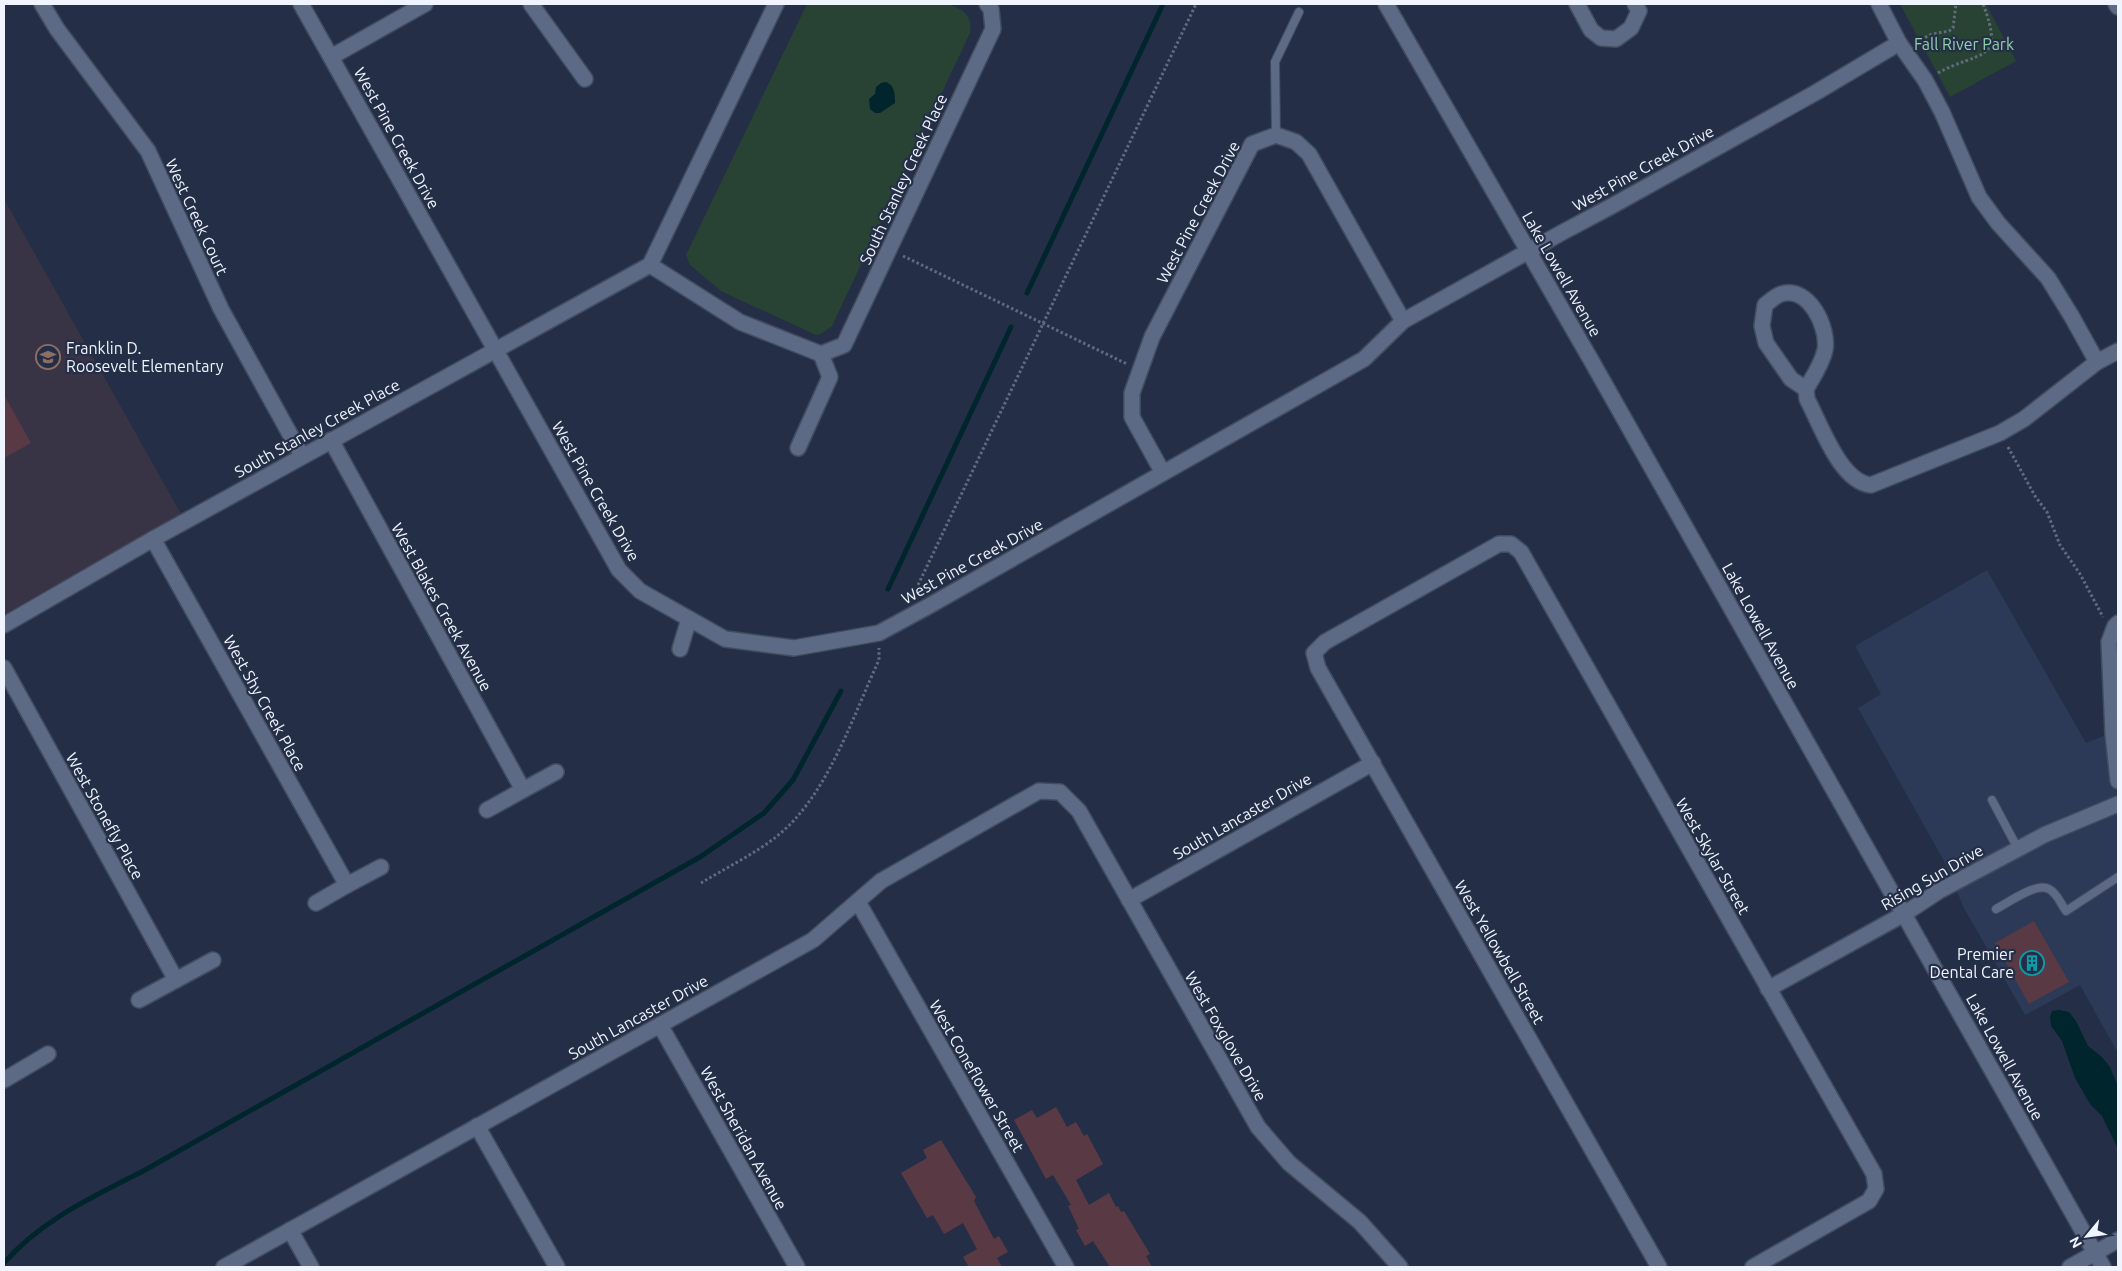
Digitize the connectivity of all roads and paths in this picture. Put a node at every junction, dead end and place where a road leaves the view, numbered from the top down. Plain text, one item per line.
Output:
1 (42, 4) edge
2 (301, 4) edge
3 (425, 4) edge
4 (531, 4) edge
5 (776, 4) edge
6 (987, 4) edge
7 (1196, 4) edge
8 (1386, 4) edge
9 (1576, 4) edge
10 (1635, 4) edge
11 (1879, 4) edge
12 (1956, 4) edge
13 (1983, 4) edge
14 (2116, 4) edge
15 (2118, 7) edge
16 (1298, 12) dead end
17 (1901, 46) junction
18 (331, 57) junction
19 (585, 79) dead end
20 (1925, 80) junction
21 (1276, 135) junction
22 (889, 249) junction
23 (1528, 251) junction
24 (650, 265) junction
25 (1403, 321) junction
26 (1043, 323) junction
27 (496, 350) junction
28 (2118, 351) edge
29 (821, 354) junction
30 (2097, 362) junction
31 (1139, 370) junction
32 (1806, 389) junction
33 (2000, 433) junction
34 (331, 440) junction
35 (798, 448) dead end
36 (302, 456) junction
37 (1163, 473) junction
38 (153, 539) junction
39 (1511, 544) joint
40 (927, 607) junction
41 (689, 619) junction
42 (2116, 624) edge
43 (4, 625) edge
44 (879, 633) junction
45 (680, 649) dead end
46 (4, 668) edge
47 (1373, 762) junction
48 (556, 772) dead end
49 (2118, 781) edge
50 (523, 790) junction
51 (1060, 792) joint
52 (1992, 800) dead end
53 (2118, 804) edge
54 (488, 810) dead end
55 (2018, 849) junction
56 (381, 867) dead end
57 (2118, 877) edge
58 (701, 883) dead end
59 (347, 885) junction
60 (1129, 900) junction
61 (858, 902) junction
62 (316, 903) dead end
63 (1996, 909) dead end
64 (1904, 914) junction
65 (213, 960) dead end
66 (176, 980) junction
67 (1768, 989) junction
68 (139, 1000) dead end
69 (660, 1025) junction
70 (48, 1054) dead end
71 (4, 1079) edge
72 (477, 1126) junction
73 (290, 1230) junction
74 (2118, 1240) edge
75 (2095, 1253) junction
76 (224, 1267) edge
77 (311, 1267) edge
78 (558, 1267) edge
79 (797, 1267) edge
80 (1066, 1267) edge
81 (1400, 1267) edge
82 (1659, 1267) edge
83 (1753, 1267) edge
84 (2070, 1267) edge
85 (2104, 1267) edge

1 - 36 street, West Creek Court
2 - 18 street, West Pine Creek Drive
3 - 18 street
4 - 19 street
5 - 24 street
6 - 22 street, South Stanley Creek Place
7 - 26 path
8 - 23 street, Lake Lowell Avenue
9 - 10 street
11 - 17 street
12 - 17 path
13 - 20 path
14 - 15 street
16 - 21 lane
17 - 20 street
17 - 23 street, West Pine Creek Drive
18 - 27 street, West Pine Creek Drive
20 - 30 street
21 - 25 street
21 - 31 street, West Pine Creek Drive
22 - 26 path
22 - 29 street, South Stanley Creek Place
23 - 25 street, West Pine Creek Drive
23 - 64 street, Lake Lowell Avenue
24 - 27 street, South Stanley Creek Place
24 - 29 street
25 - 37 street, West Pine Creek Drive
26 - 31 path
26 - 40 path
27 - 34 street, South Stanley Creek Place
27 - 41 street, West Pine Creek Drive
28 - 30 street
29 - 35 street
30 - 33 street
31 - 37 street, West Pine Creek Drive
32 - 32 street
32 - 33 street
33 - 42 path
34 - 36 street, South Stanley Creek Place
34 - 50 street, West Blakes Creek Avenue
36 - 38 street, South Stanley Creek Place
37 - 40 street, West Pine Creek Drive
38 - 43 street, South Stanley Creek Place
38 - 59 street, West Shy Creek Place
39 - 47 street, West Yellowbell Street
39 - 67 street, West Skylar Street
40 - 44 street, West Pine Creek Drive
41 - 44 street, West Pine Creek Drive
41 - 45 street
42 - 49 street
44 - 58 path
46 - 66 street, West Stonefly Place
47 - 60 street, South Lancaster Drive
47 - 82 street, West Yellowbell Street
48 - 50 street
50 - 54 street
51 - 60 street, West Foxglove Drive
51 - 61 street, South Lancaster Drive
52 - 55 lane
53 - 55 street, Rising Sun Drive
55 - 64 street, Rising Sun Drive
56 - 59 street
57 - 63 lane
59 - 62 street
60 - 81 street, West Foxglove Drive
61 - 69 street, South Lancaster Drive
61 - 80 street, West Coneflower Street
64 - 67 street, Rising Sun Drive
64 - 75 street, Lake Lowell Avenue
65 - 66 street
66 - 68 street
67 - 83 street, West Skylar Street
69 - 72 street, South Lancaster Drive
69 - 79 street, West Sheridan Avenue
70 - 71 street
72 - 73 street, South Lancaster Drive
72 - 78 street
73 - 76 street, South Lancaster Drive
73 - 77 street
74 - 75 street
75 - 84 street
75 - 85 street, Lake Lowell Avenue

